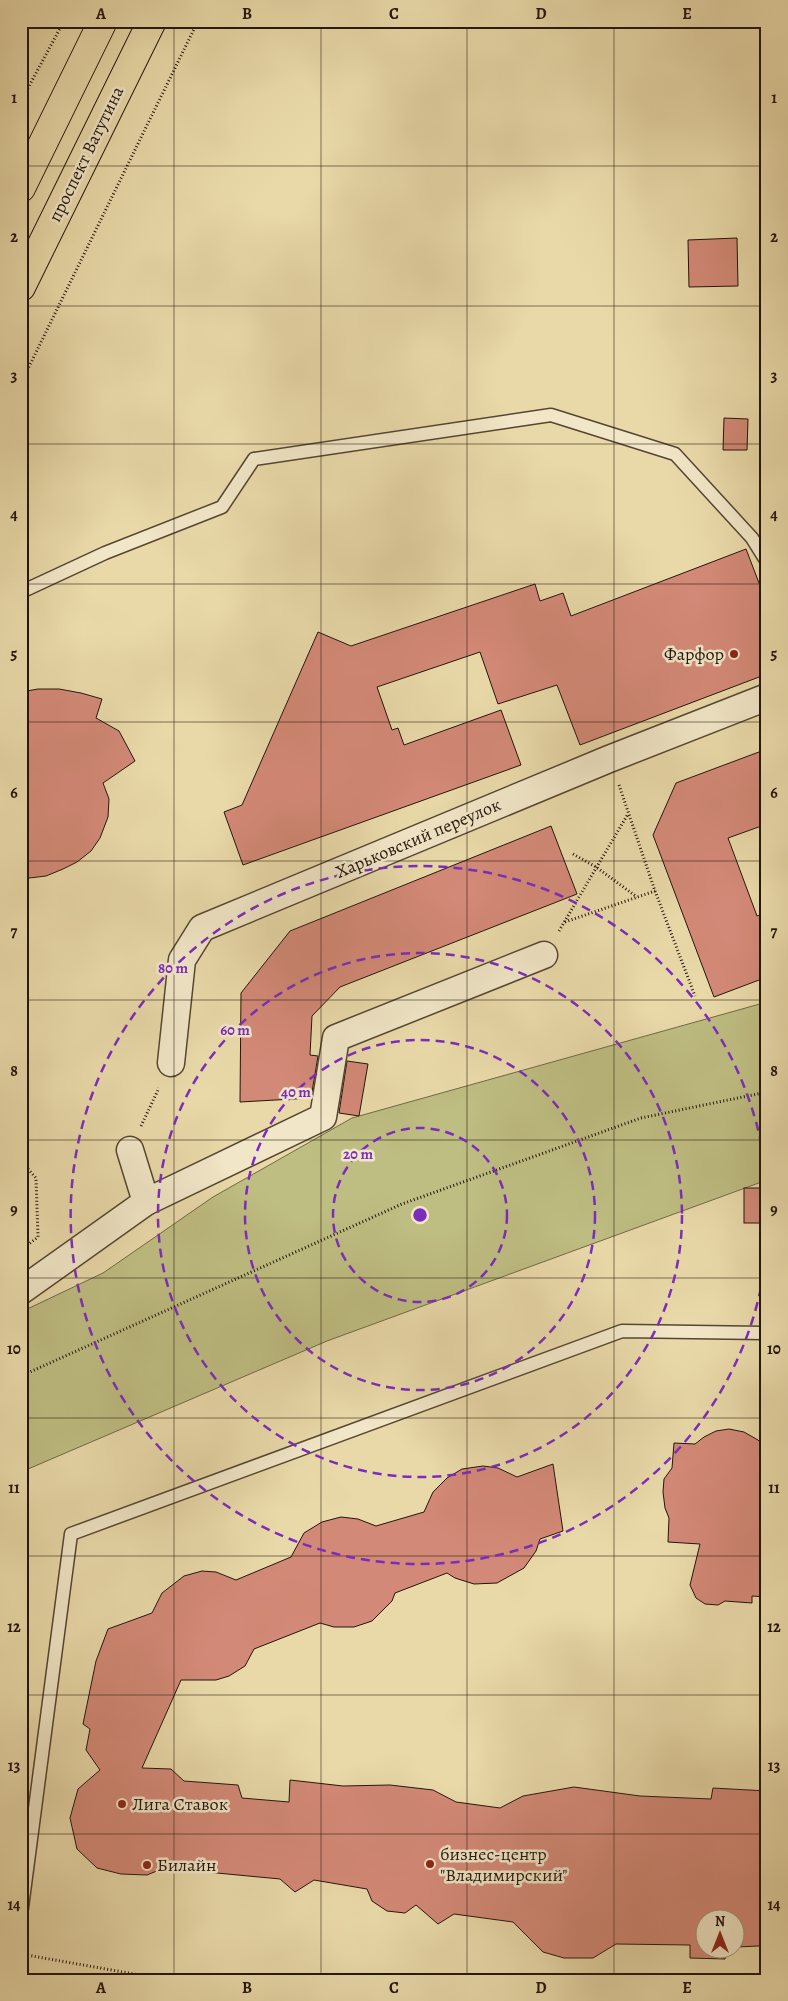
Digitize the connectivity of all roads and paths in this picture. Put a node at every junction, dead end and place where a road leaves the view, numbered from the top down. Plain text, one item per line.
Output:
1 (64, 21) edge
2 (104, 21) edge
3 (152, 21) edge
4 (198, 21) edge
5 (21, 101) edge
6 (21, 188) edge
7 (21, 287) edge
8 (21, 383) edge
9 (767, 562) edge
10 (21, 592) edge
11 (767, 697) edge
12 (609, 759) junction
13 (629, 813) junction
14 (573, 854) dead end
15 (596, 867) junction
16 (655, 891) junction
17 (637, 897) junction
18 (564, 922) junction
19 (544, 955) joint
20 (695, 996) dead end
21 (171, 1063) joint
22 (767, 1092) edge
23 (130, 1150) joint
24 (21, 1161) edge
25 (146, 1202) junction
26 (21, 1250) edge
27 (21, 1291) edge
28 (767, 1333) edge
29 (21, 1376) edge
30 (21, 1915) edge
31 (21, 1954) edge
32 (168, 1980) edge

1 - 5 path
2 - 6 main road
3 - 7 main road, проспект Ватутина
4 - 8 path
9 - 10 lane
11 - 12 street, Харьковский переулок
12 - 13 path
12 - 21 street, Харьковский переулок
13 - 15 path
13 - 16 path
14 - 15 path
15 - 17 path
15 - 18 path
16 - 17 path
16 - 20 path
17 - 18 path
18 - 19 path
19 - 25 street
21 - 23 path
22 - 29 path
23 - 25 street
24 - 26 path
25 - 27 street
28 - 30 lane
31 - 32 path

